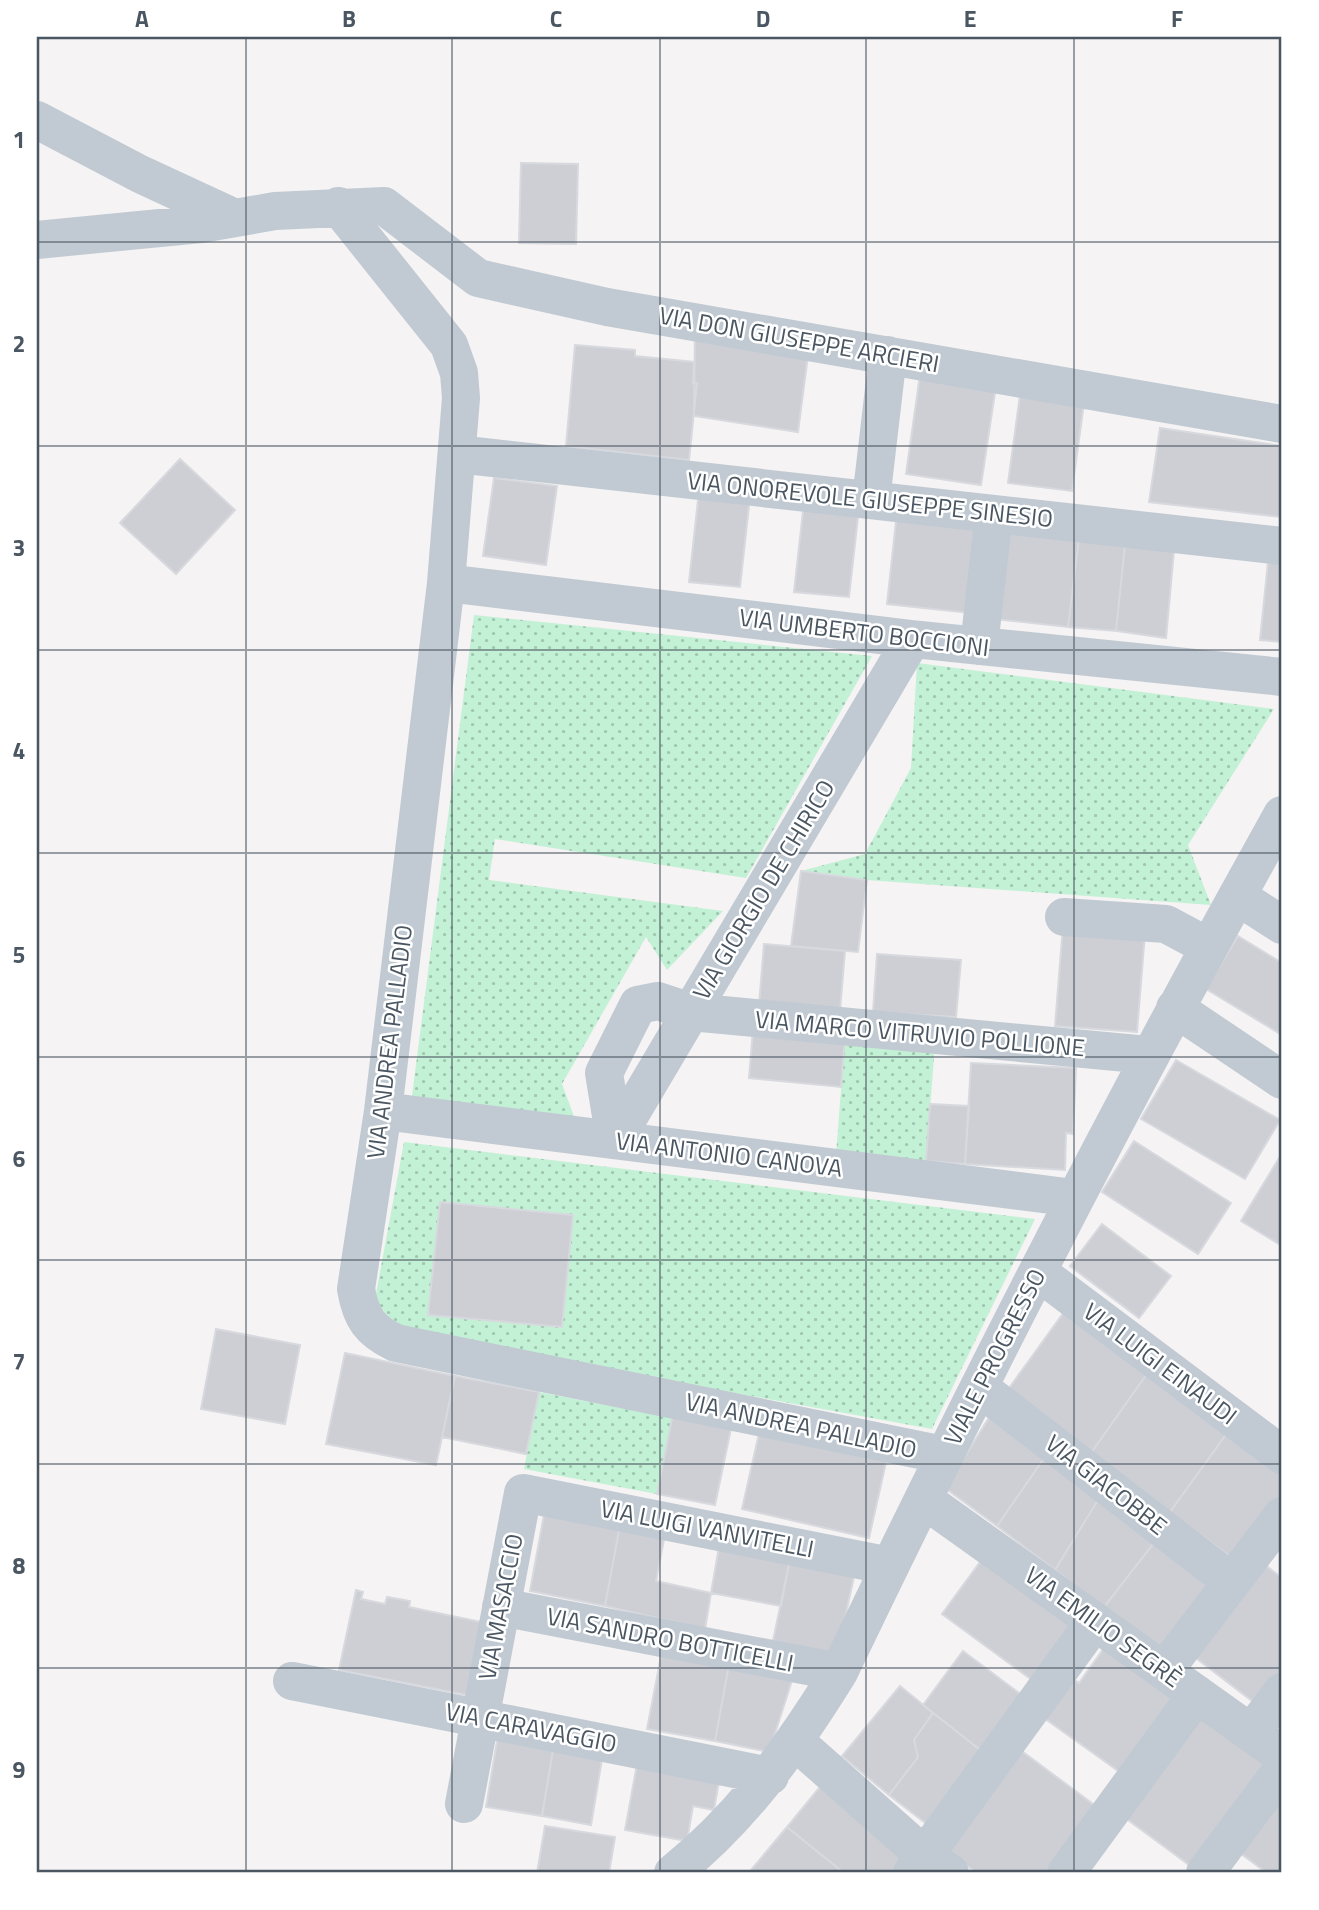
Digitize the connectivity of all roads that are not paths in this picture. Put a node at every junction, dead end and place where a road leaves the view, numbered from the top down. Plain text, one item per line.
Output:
1 (37, 120) edge
2 (338, 206) junction
3 (235, 218) junction
4 (37, 240) edge
5 (888, 355) junction
6 (1282, 424) edge
7 (457, 454) junction
8 (871, 500) junction
9 (994, 514) junction
10 (1282, 545) edge
11 (446, 583) junction
12 (912, 639) junction
13 (979, 646) junction
14 (1282, 677) edge
15 (1282, 815) edge
16 (1237, 896) junction
17 (1064, 917) dead end
18 (1282, 925) edge
19 (1209, 947) junction
20 (1175, 1008) junction
21 (691, 1012) junction
22 (1149, 1055) junction
23 (1282, 1080) edge
24 (383, 1111) junction
25 (615, 1140) junction
26 (1074, 1198) junction
27 (1038, 1272) junction
28 (980, 1388) junction
29 (944, 1455) junction
30 (1282, 1455) edge
31 (523, 1493) joint
32 (923, 1499) junction
33 (1282, 1516) edge
34 (890, 1566) junction
35 (1232, 1582) junction
36 (501, 1607) junction
37 (1095, 1621) junction
38 (1164, 1671) junction
39 (839, 1672) junction
40 (292, 1681) dead end
41 (1282, 1692) edge
42 (1197, 1694) junction
43 (480, 1718) junction
44 (1251, 1733) junction
45 (796, 1742) junction
46 (1282, 1755) edge
47 (1282, 1770) edge
48 (770, 1776) junction
49 (464, 1804) dead end
50 (929, 1867) edge
51 (673, 1873) edge
52 (1066, 1873) edge
53 (1205, 1873) edge

1 - 3 street
2 - 3 street, VIA DON GIUSEPPE ARCIERI
2 - 5 street, VIA DON GIUSEPPE ARCIERI
2 - 7 street, VIA ANDREA PALLADIO
3 - 4 street, VIA DON GIUSEPPE ARCIERI
5 - 6 street, VIA DON GIUSEPPE ARCIERI
5 - 8 street
7 - 8 street, VIA ONOREVOLE GIUSEPPE SINESIO
7 - 11 street, VIA ANDREA PALLADIO
8 - 9 street, VIA ONOREVOLE GIUSEPPE SINESIO
9 - 10 street, VIA ONOREVOLE GIUSEPPE SINESIO
9 - 13 street
11 - 12 street, VIA UMBERTO BOCCIONI
11 - 24 street, VIA ANDREA PALLADIO
12 - 13 street, VIA UMBERTO BOCCIONI
12 - 21 street, VIA GIORGIO DE CHIRICO
13 - 14 street, VIA UMBERTO BOCCIONI
15 - 16 street, VIALE PROGRESSO
16 - 18 street
16 - 19 street, VIALE PROGRESSO
17 - 19 street
19 - 20 street, VIALE PROGRESSO
20 - 22 street, VIALE PROGRESSO
20 - 23 street
21 - 22 street, VIA MARCO VITRUVIO POLLIONE
21 - 25 street, VIA GIORGIO DE CHIRICO
22 - 26 street, VIALE PROGRESSO
24 - 25 street, VIA ANTONIO CANOVA
24 - 29 street, VIA ANDREA PALLADIO
25 - 26 street, VIA ANTONIO CANOVA
26 - 27 street, VIALE PROGRESSO
27 - 28 street, VIALE PROGRESSO
27 - 30 street, VIA LUIGI EINAUDI
28 - 29 street, VIALE PROGRESSO
28 - 35 street, VIA GIACOBBE
29 - 32 street, VIALE PROGRESSO
31 - 34 street, VIA LUIGI VANVITELLI
31 - 36 street, VIA MASACCIO
32 - 34 street, VIALE PROGRESSO
32 - 37 street, VIA EMILIO SEGRÈ
33 - 35 street
34 - 39 street, VIALE PROGRESSO
35 - 38 street
36 - 39 street, VIA SANDRO BOTTICELLI
36 - 43 street, VIA MASACCIO
37 - 38 street, VIA EMILIO SEGRÈ
37 - 50 street
38 - 42 street, VIA EMILIO SEGRÈ
39 - 45 street, VIALE PROGRESSO
40 - 43 street, VIA CARAVAGGIO
41 - 44 street
42 - 44 street, VIA EMILIO SEGRÈ
42 - 52 street
43 - 48 street, VIA CARAVAGGIO
43 - 49 street, VIA MASACCIO
44 - 46 street, VIA EMILIO SEGRÈ
45 - 48 street, VIALE PROGRESSO
45 - 50 street
47 - 53 street
48 - 51 street, VIALE PROGRESSO

